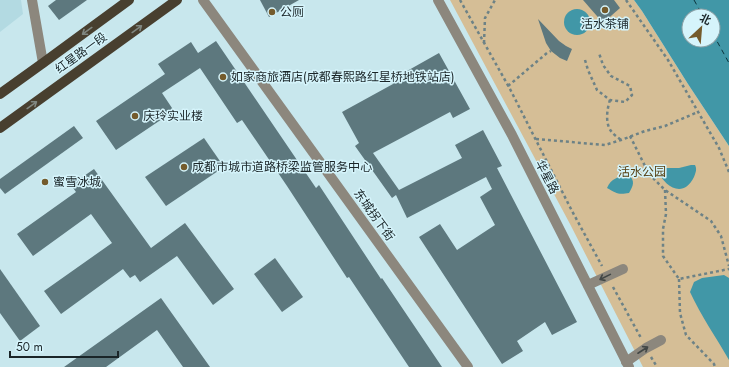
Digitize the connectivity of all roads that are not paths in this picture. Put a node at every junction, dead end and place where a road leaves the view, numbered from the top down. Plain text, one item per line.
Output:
1 (32, 0) edge
2 (130, 0) edge
3 (177, 0) edge
4 (203, 0) edge
5 (438, 0) edge
6 (43, 63) junction
7 (0, 94) edge
8 (0, 128) edge
9 (623, 269) dead end
10 (588, 286) junction
11 (661, 340) dead end
12 (627, 364) edge
13 (468, 367) edge

1 - 6 street
2 -> 6 main road, 红星路一段
8 -> 3 main road, 红星路一段
4 - 13 street, 东城拐下街
5 - 10 street, 华星路
6 - 7 main road, 红星路一段
9 -> 10 street
10 - 12 street, 华星路
12 -> 11 street

